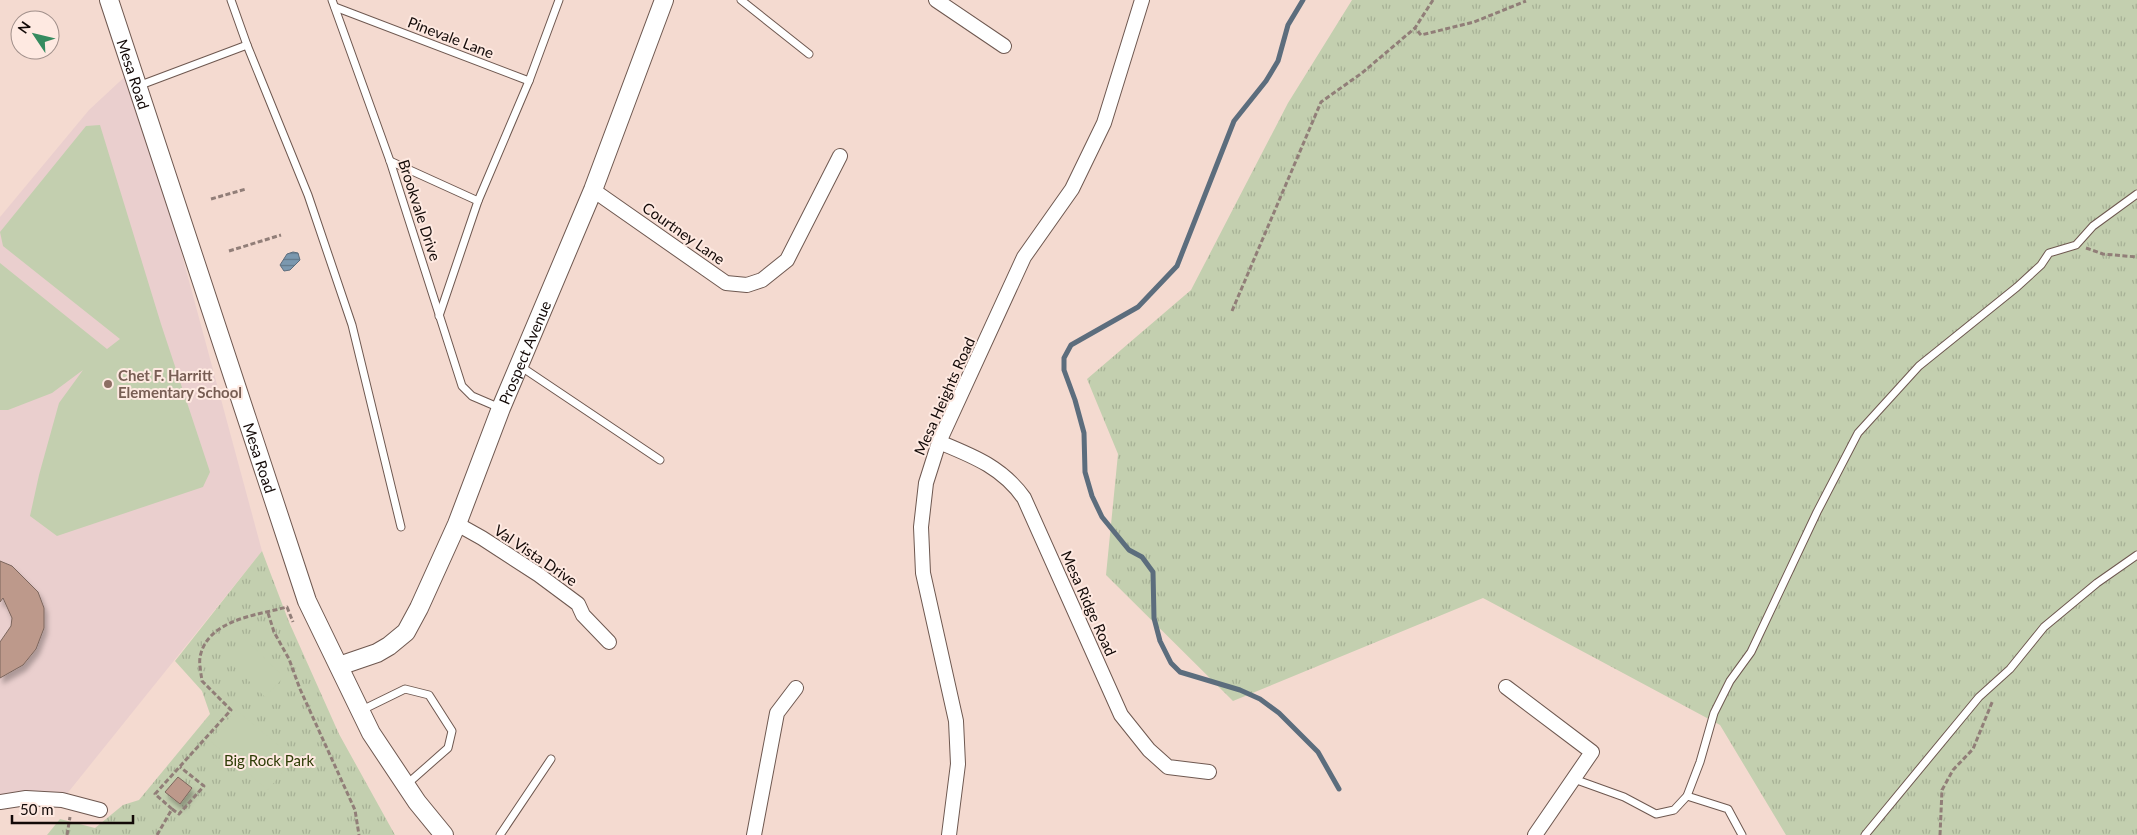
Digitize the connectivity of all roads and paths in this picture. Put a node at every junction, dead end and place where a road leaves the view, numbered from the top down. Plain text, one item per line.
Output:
1 (109, 0) edge
2 (231, 0) edge
3 (559, 0) edge
4 (664, 0) edge
5 (741, 0) edge
6 (936, 0) edge
7 (1142, 0) edge
8 (1432, 0) edge
9 (1527, 0) edge
10 (333, 3) edge
11 (1414, 28) junction
12 (247, 45) junction
13 (1004, 46) dead end
14 (809, 54) dead end
15 (529, 82) junction
16 (138, 86) junction
17 (840, 156) dead end
18 (390, 161) junction
19 (246, 189) dead end
20 (593, 190) junction
21 (2137, 194) edge
22 (212, 199) dead end
23 (478, 201) junction
24 (281, 235) dead end
25 (2076, 245) junction
26 (229, 251) dead end
27 (2137, 257) edge
28 (1232, 312) dead end
29 (439, 316) junction
30 (519, 366) junction
31 (501, 408) junction
32 (939, 442) junction
33 (660, 460) dead end
34 (457, 524) junction
35 (401, 527) dead end
36 (2137, 556) edge
37 (268, 613) junction
38 (293, 622) dead end
39 (609, 642) dead end
40 (340, 666) junction
41 (1506, 687) dead end
42 (796, 688) dead end
43 (1994, 698) dead end
44 (360, 711) junction
45 (551, 759) dead end
46 (180, 767) junction
47 (1209, 772) dead end
48 (1574, 779) junction
49 (406, 785) junction
50 (1687, 796) junction
51 (0, 802) edge
52 (75, 803) junction
53 (172, 808) junction
54 (100, 810) dead end
55 (157, 834) edge
56 (67, 835) edge
57 (359, 835) edge
58 (444, 835) edge
59 (500, 835) edge
60 (754, 835) edge
61 (948, 835) edge
62 (1535, 835) edge
63 (1742, 835) edge
64 (1865, 835) edge
65 (1940, 835) edge

1 - 16 street, Mesa Road
2 - 12 lane
3 - 15 lane
4 - 20 street, Prospect Avenue
5 - 14 lane
6 - 13 street
7 - 32 street, Mesa Heights Road
8 - 11 path
9 - 11 path
10 - 15 lane, Pinevale Lane
10 - 18 lane, Brookvale Drive
11 - 28 path
12 - 16 lane
12 - 35 lane
15 - 23 lane
16 - 40 street, Mesa Road
17 - 20 street, Courtney Lane
18 - 23 lane
18 - 29 lane, Brookvale Drive
19 - 22 path
20 - 30 street, Prospect Avenue
21 - 25 lane
23 - 29 lane
24 - 26 path
25 - 27 path
25 - 50 lane
29 - 31 lane, Brookvale Drive
30 - 31 street, Prospect Avenue
30 - 33 lane
31 - 34 street, Prospect Avenue
32 - 47 street, Mesa Ridge Road
32 - 61 street, Mesa Heights Road
34 - 39 street, Val Vista Drive
34 - 40 street, Prospect Avenue
36 - 64 lane
37 - 38 path
37 - 46 path
37 - 57 path
40 - 44 street, Mesa Road
41 - 48 street
42 - 60 street
43 - 65 path
44 - 49 street, Mesa Road
44 - 49 lane
45 - 59 lane
46 - 53 path
46 - 53 path
48 - 50 lane
48 - 62 street
49 - 58 street, Mesa Road
50 - 63 lane
51 - 52 street
52 - 54 street
52 - 56 path
53 - 55 path

